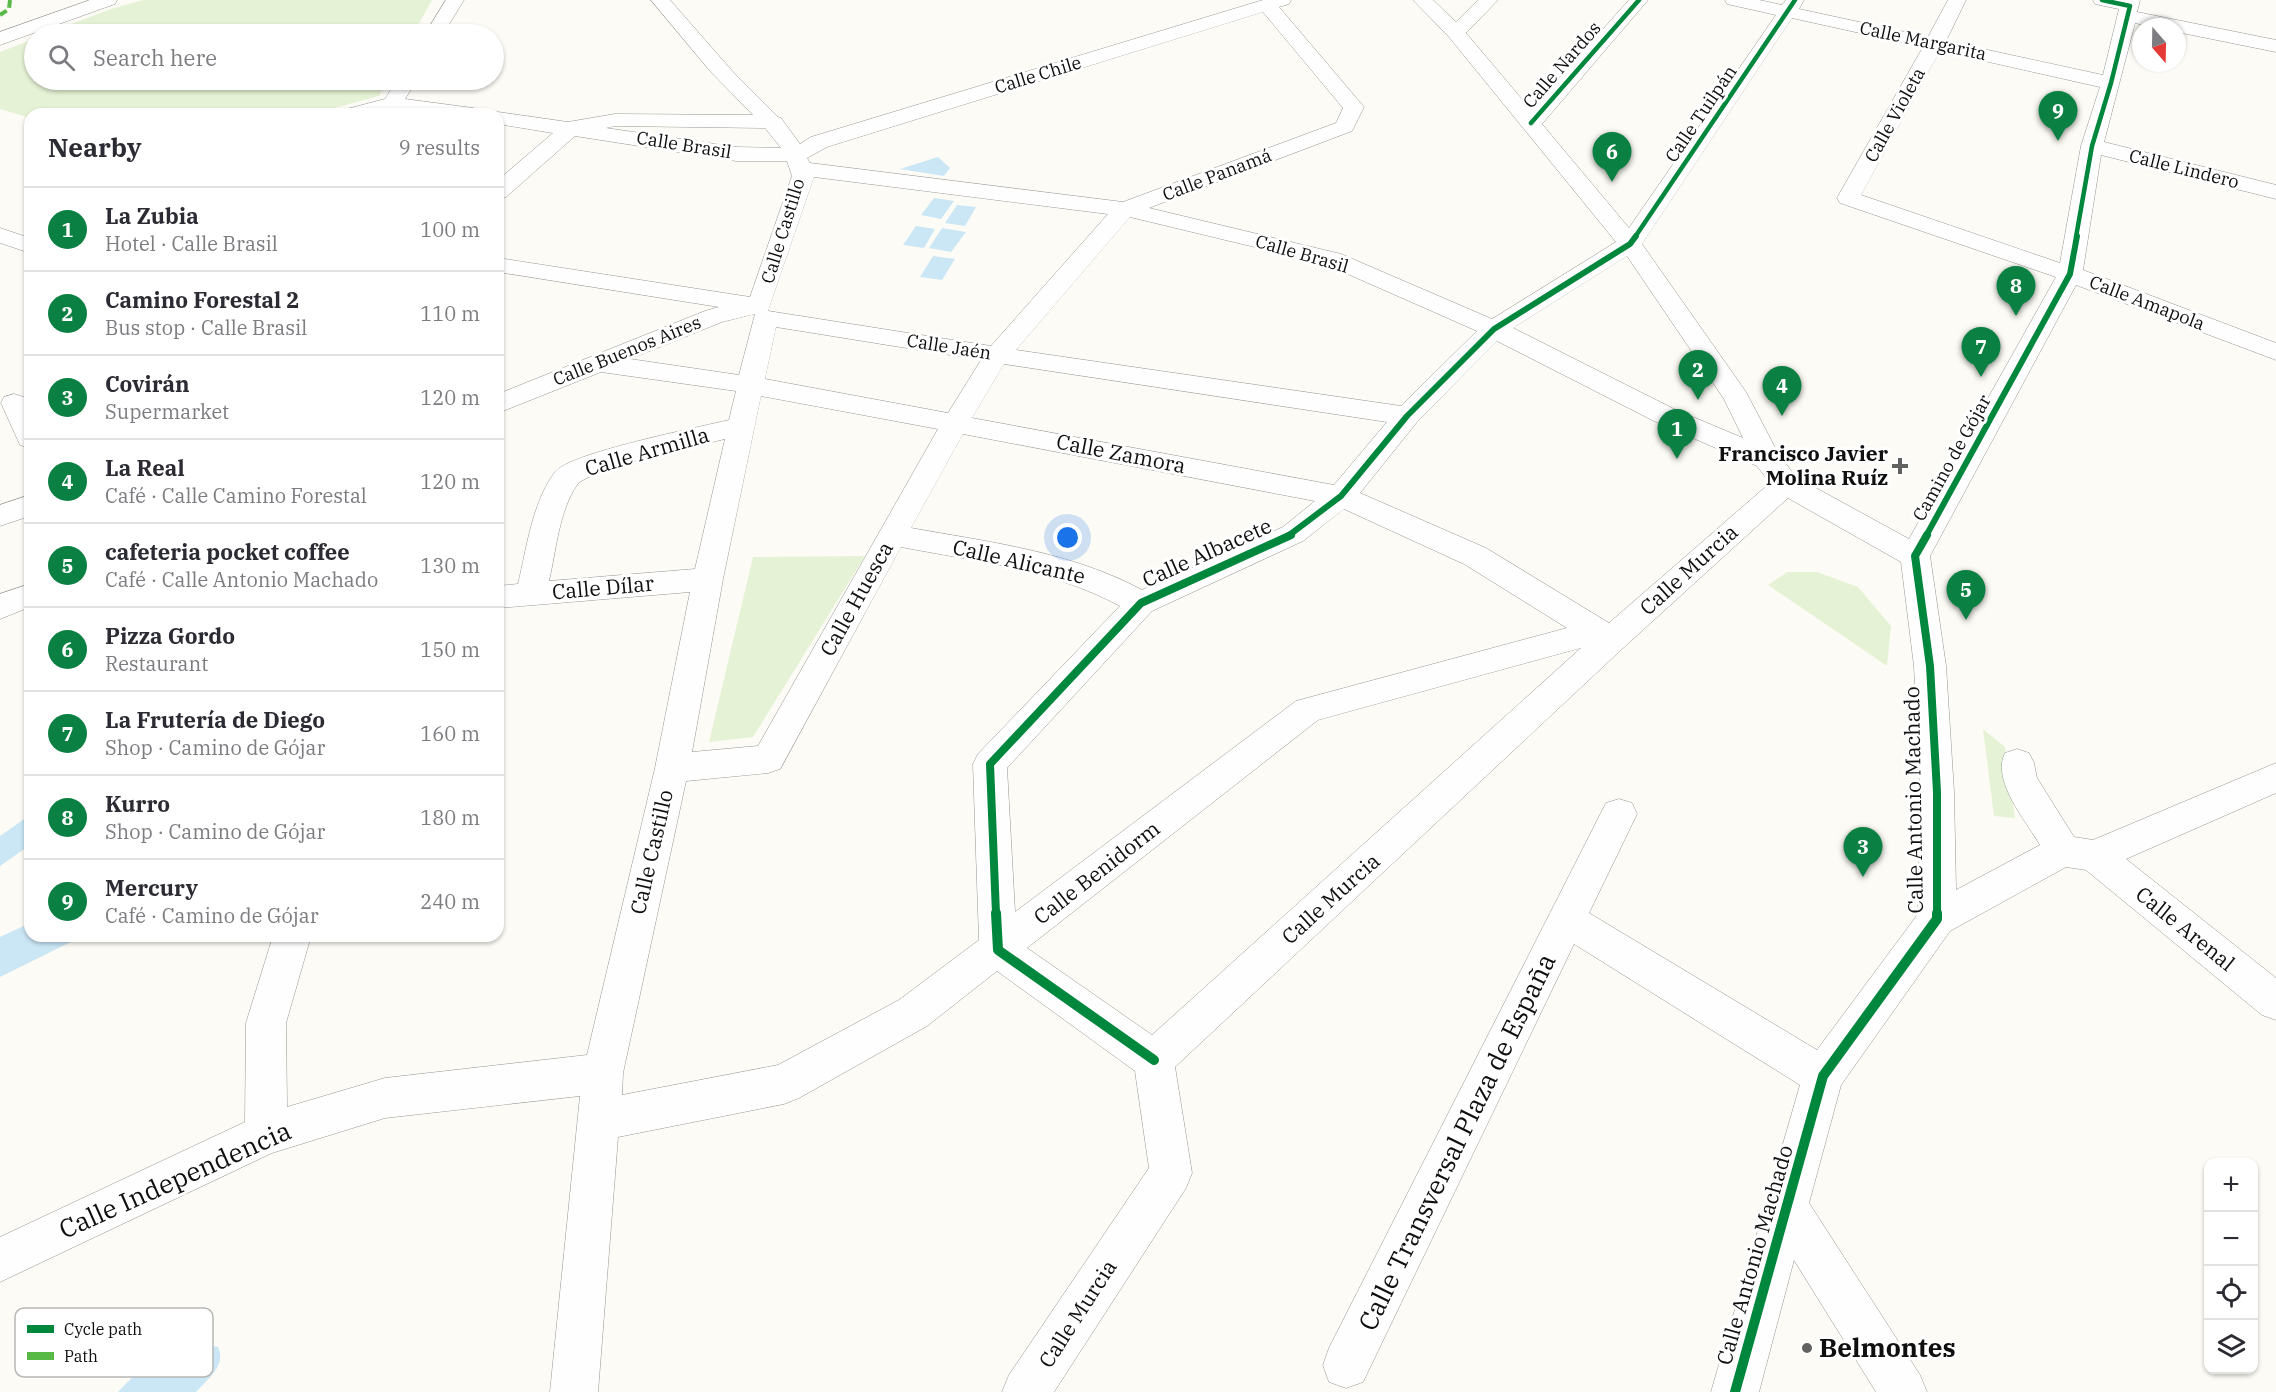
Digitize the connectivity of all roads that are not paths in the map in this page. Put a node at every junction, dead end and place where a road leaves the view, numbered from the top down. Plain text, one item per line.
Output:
1 (108, 0) edge
2 (455, 0) edge
3 (660, 0) edge
4 (1422, 0) edge
5 (1489, 0) edge
6 (1639, 0) edge
7 (1734, 0) edge
8 (1957, 0) edge
9 (2102, 0) edge
10 (1274, 2) edge
11 (1792, 6) edge
12 (2129, 7) edge
13 (42, 24) edge
14 (440, 24) edge
15 (24, 30) edge
16 (1456, 33) junction
17 (0, 39) edge
18 (1935, 44) junction
19 (2276, 46) edge
20 (2111, 83) junction
21 (400, 90) edge
22 (392, 103) junction
23 (373, 108) edge
24 (428, 108) edge
25 (504, 118) edge
26 (774, 122) junction
27 (1531, 123) junction
28 (571, 128) junction
29 (2092, 146) junction
30 (799, 162) junction
31 (504, 187) edge
32 (2276, 192) edge
33 (1848, 198) joint
34 (1125, 209) junction
35 (0, 235) edge
36 (24, 244) edge
37 (1630, 244) junction
38 (504, 266) edge
39 (2070, 274) junction
40 (762, 312) junction
41 (1494, 329) junction
42 (2276, 352) edge
43 (997, 355) junction
44 (598, 363) junction
45 (750, 385) junction
46 (15, 402) edge
47 (504, 402) edge
48 (1407, 416) junction
49 (955, 423) junction
50 (24, 424) edge
51 (743, 425) junction
52 (1777, 471) junction
53 (1341, 496) junction
54 (24, 507) edge
55 (0, 516) edge
56 (892, 535) junction
57 (1915, 556) junction
58 (708, 579) junction
59 (531, 594) junction
60 (504, 596) edge
61 (24, 598) edge
62 (1141, 603) junction
63 (0, 608) edge
64 (1604, 636) junction
65 (2017, 763) dead end
66 (672, 768) junction
67 (2276, 777) edge
68 (1619, 814) dead end
69 (2079, 853) junction
70 (1937, 919) junction
71 (1568, 920) junction
72 (290, 942) edge
73 (998, 950) junction
74 (2276, 1002) edge
75 (1154, 1060) junction
76 (603, 1073) junction
77 (1822, 1076) junction
78 (600, 1120) junction
79 (266, 1134) junction
80 (1787, 1208) junction
81 (0, 1260) edge
82 (1346, 1365) dead end
83 (573, 1392) edge
84 (1026, 1392) edge
85 (1735, 1392) edge
86 (1903, 1392) edge

1 - 13 street
2 - 14 street
3 - 26 street
4 - 16 street
5 - 16 street
6 - 27 street, Calle Nardos
7 - 11 street, Calle Margarita
8 - 18 street, Calle Violeta
9 - 12 street
10 - 30 street, Calle Chile
10 - 34 street, Calle Panamá
11 - 18 street, Calle Margarita
11 - 37 street, Calle Tuilpán
12 - 19 street
12 - 20 street, Camino de Gójar
15 - 17 street
16 - 27 street
18 - 20 street, Calle Margarita
18 - 33 street, Calle Violeta
20 - 29 street, Camino de Gójar
21 - 22 street
22 - 23 street
22 - 24 street
25 - 28 street, Calle Brasil
26 - 28 street, Calle Brasil
26 - 30 street
27 - 37 street
28 - 30 street, Calle Brasil
28 - 31 street
29 - 32 street, Calle Lindero
29 - 39 street, Camino de Gójar
30 - 34 street, Calle Brasil
30 - 40 street, Calle Castillo
33 - 39 street, Calle Amapola
34 - 41 street, Calle Brasil
34 - 43 street, Calle Panamá
35 - 36 street
37 - 41 street, Calle Albacete
37 - 52 street
38 - 40 street, Calle Jaén
39 - 42 street, Calle Amapola
39 - 57 street, Camino de Gójar
40 - 43 street, Calle Jaén
40 - 44 street, Calle Buenos Aires
40 - 45 street, Calle Castillo
41 - 48 street, Calle Albacete
41 - 52 street, Calle Brasil
43 - 48 street, Calle Jaén
43 - 49 street, Calle Huesca
44 - 45 street, Calle Zamora
44 - 47 street, Calle Buenos Aires
45 - 49 street, Calle Zamora
45 - 51 street, Calle Castillo
46 - 50 street
48 - 53 street, Calle Albacete
49 - 53 street, Calle Zamora
49 - 56 street, Calle Huesca
51 - 58 street, Calle Castillo
51 - 59 street, Calle Armilla
52 - 57 street, Calle Brasil
52 - 64 street, Calle Murcia
53 - 62 street, Calle Albacete
53 - 64 street, Calle Zamora
54 - 55 street
56 - 62 street, Calle Alicante
56 - 66 street, Calle Huesca
57 - 70 street, Calle Antonio Machado
58 - 59 street, Calle Dílar
58 - 66 street, Calle Castillo
59 - 60 street, Calle Dílar
61 - 63 street
62 - 73 street, Calle Albacete
64 - 73 street, Calle Benidorm
64 - 75 street, Calle Murcia
65 - 69 street, Calle Arenal
66 - 76 street, Calle Castillo
67 - 69 street
68 - 71 street, Calle Transversal Plaza de España
69 - 70 street
69 - 74 street, Calle Arenal
70 - 77 street, Calle Antonio Machado
71 - 77 street
71 - 82 street, Calle Transversal Plaza de España
72 - 79 street
73 - 75 street
73 - 78 street, Calle Benidorm
75 - 84 street, Calle Murcia
76 - 78 street, Calle Castillo
76 - 79 street, Calle Independencia
77 - 80 street, Calle Antonio Machado
78 - 83 street, Calle Castillo
79 - 81 street, Calle Independencia
80 - 85 street, Calle Antonio Machado
80 - 86 street

